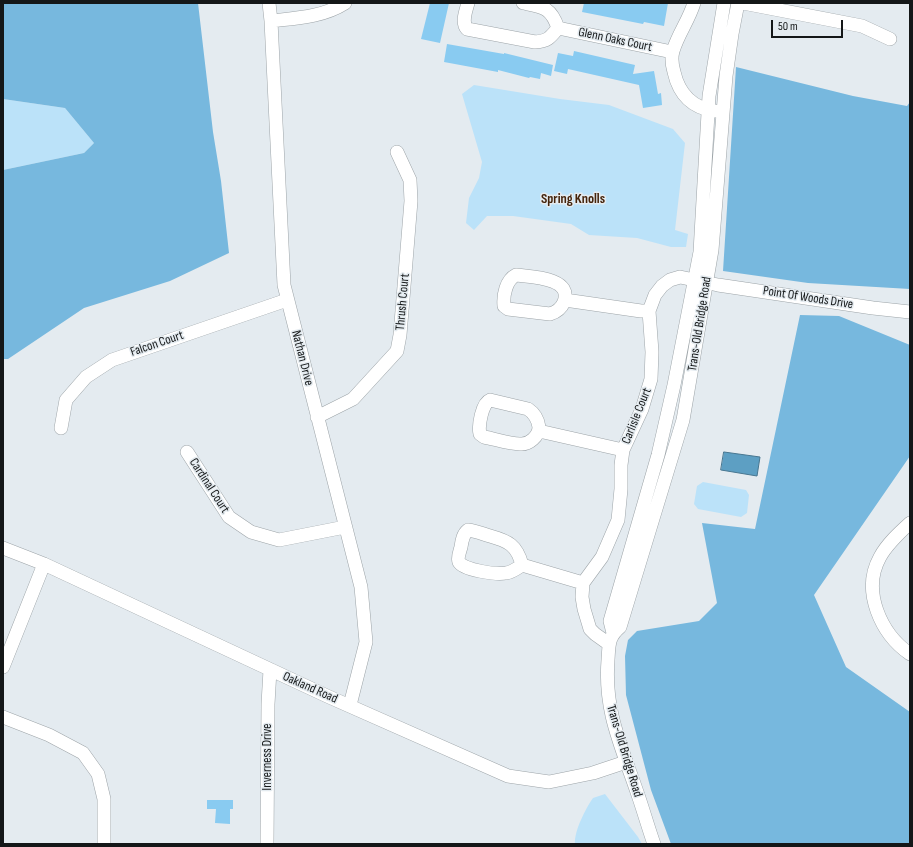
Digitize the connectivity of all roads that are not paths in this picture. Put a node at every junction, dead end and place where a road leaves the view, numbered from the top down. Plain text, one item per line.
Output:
1 (269, 3) edge
2 (345, 3) edge
3 (468, 3) edge
4 (523, 3) edge
5 (694, 3) edge
6 (724, 3) edge
7 (738, 3) edge
8 (743, 3) edge
9 (271, 21) junction
10 (558, 28) junction
11 (890, 39) dead end
12 (672, 52) junction
13 (708, 110) junction
14 (723, 112) junction
15 (397, 152) dead end
16 (700, 280) junction
17 (287, 300) junction
18 (565, 300) junction
19 (649, 311) junction
20 (910, 312) edge
21 (317, 417) junction
22 (61, 428) dead end
23 (539, 431) junction
24 (623, 450) junction
25 (187, 452) dead end
26 (910, 523) edge
27 (346, 527) junction
28 (3, 548) edge
29 (44, 564) junction
30 (522, 564) junction
31 (583, 583) junction
32 (611, 639) junction
33 (910, 654) edge
34 (3, 667) edge
35 (270, 670) junction
36 (350, 705) junction
37 (3, 717) edge
38 (626, 762) junction
39 (104, 844) edge
40 (267, 844) edge
41 (654, 844) edge

1 - 9 street, Nathan Drive
2 - 9 street
3 - 10 street
4 - 10 street
5 - 12 street
6 - 13 street, Trans-Old Bridge Road
7 - 14 street, Trans-Old Bridge Road
8 - 11 street
9 - 17 street, Nathan Drive
10 - 12 street, Glenn Oaks Court
12 - 13 street
13 - 14 street
13 - 16 street, Trans-Old Bridge Road
14 - 16 street, Trans-Old Bridge Road
15 - 21 street, Thrush Court
16 - 19 street, Carlisle Court
16 - 20 street, Point Of Woods Drive
16 - 32 street, Trans-Old Bridge Road
17 - 21 street, Nathan Drive
17 - 22 street, Falcon Court
18 - 18 street
18 - 19 street
19 - 24 street, Carlisle Court
21 - 27 street, Nathan Drive
23 - 23 street
23 - 24 street, Carlisle Court
24 - 31 street, Carlisle Court
25 - 27 street, Cardinal Court
26 - 33 street
27 - 36 street, Nathan Drive
28 - 29 street, Oakland Road
29 - 34 street
29 - 35 street, Oakland Road
30 - 30 street
30 - 31 street
31 - 32 street
32 - 38 street, Trans-Old Bridge Road
35 - 36 street, Oakland Road
35 - 40 street, Inverness Drive
36 - 38 street, Oakland Road
37 - 39 street
38 - 41 street, Trans-Old Bridge Road

